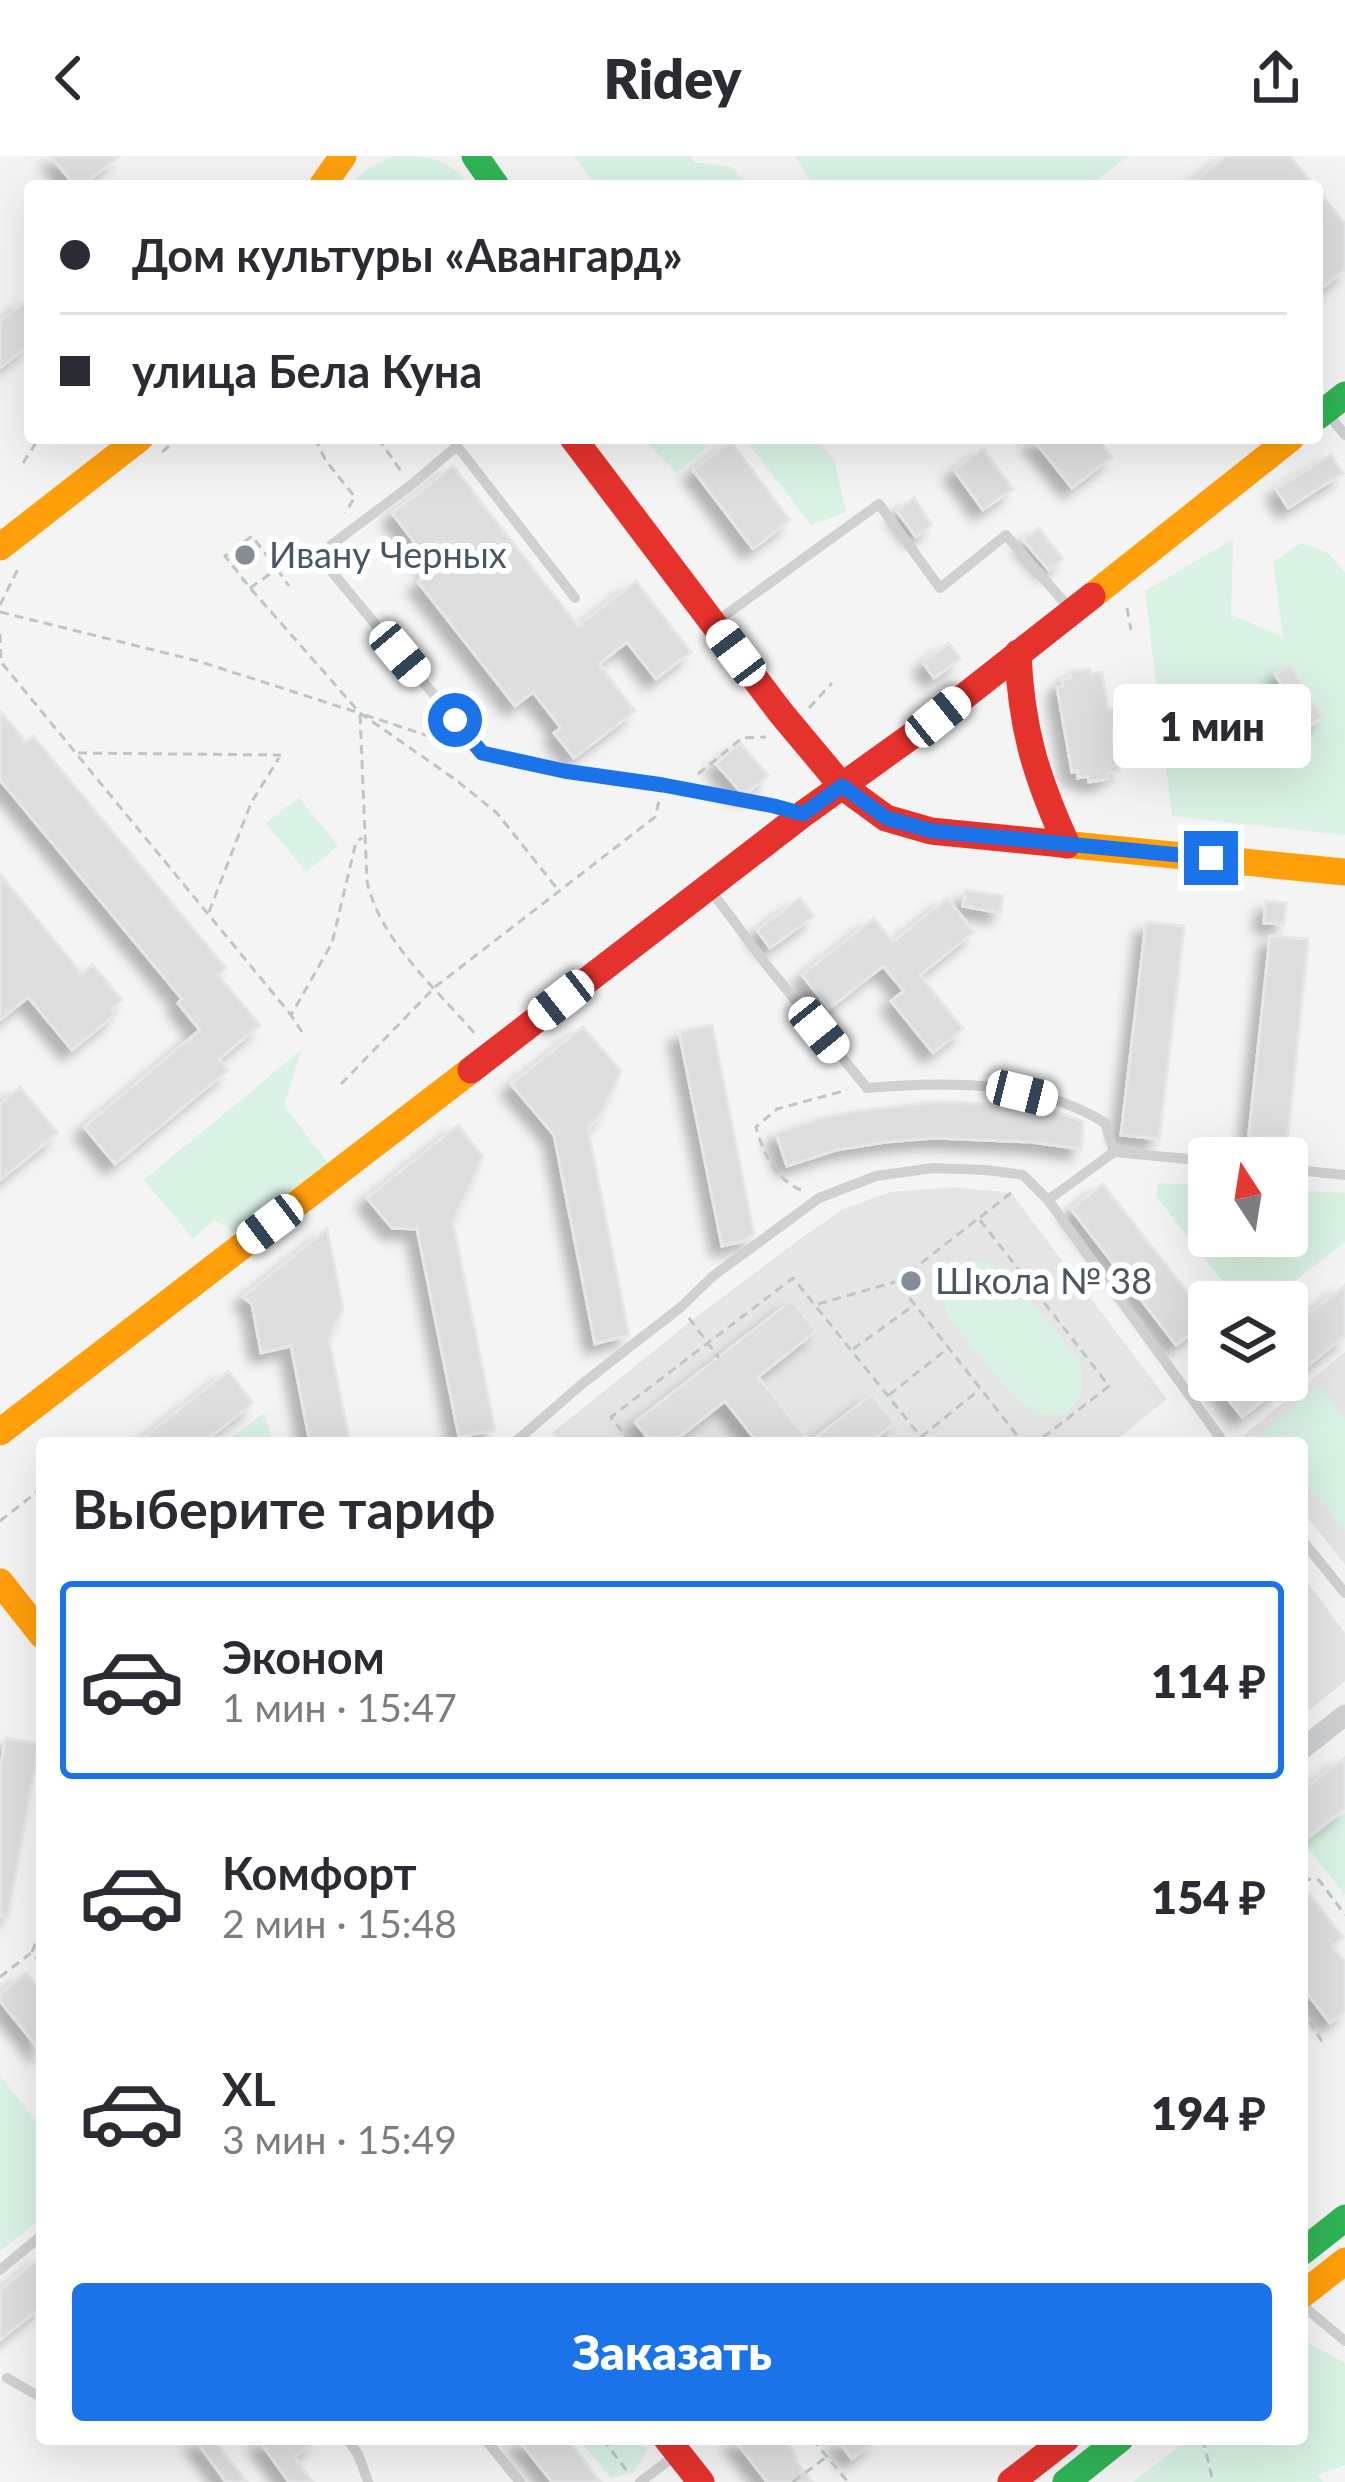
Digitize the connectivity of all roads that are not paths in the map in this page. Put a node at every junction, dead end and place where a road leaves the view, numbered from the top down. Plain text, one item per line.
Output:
1 (343, 156) edge
2 (323, 180) edge
3 (1329, 408) edge
4 (1345, 435) edge
5 (578, 444) edge
6 (1283, 444) edge
7 (150, 445) edge
8 (0, 547) edge
9 (574, 598) dead end
10 (1072, 611) junction
11 (714, 623) junction
12 (1018, 653) junction
13 (842, 786) junction
14 (803, 814) junction
15 (1067, 845) junction
16 (1345, 872) edge
17 (708, 887) junction
18 (1114, 1152) junction
19 (1188, 1159) edge
20 (1308, 1171) edge
21 (1345, 1175) edge
22 (1048, 1200) junction
23 (0, 1432) edge
24 (521, 1437) edge
25 (1220, 1437) edge
26 (1308, 1548) edge
27 (0, 1582) edge
28 (1345, 1594) edge
29 (36, 1627) edge
30 (1345, 1714) edge
31 (1308, 1744) edge
32 (1345, 2218) edge
33 (36, 2240) edge
34 (1308, 2247) edge
35 (1345, 2261) edge
36 (0, 2270) edge
37 (1308, 2290) edge
38 (1308, 2310) edge
39 (1345, 2342) edge
40 (7, 2378) dead end
41 (36, 2395) edge
42 (351, 2445) edge
43 (490, 2445) edge
44 (1058, 2445) edge
45 (1112, 2445) edge
46 (673, 2446) edge
47 (368, 2482) edge
48 (520, 2482) edge
49 (637, 2482) edge
50 (701, 2482) edge
51 (1012, 2482) edge
52 (1066, 2482) edge

1 - 2 street
3 - 4 lane
5 - 11 street
6 - 10 street
7 - 8 street
9 - 14 lane
10 - 11 lane
10 - 12 street
11 - 13 street
12 - 13 street
12 - 15 street
13 - 14 street
13 - 15 street
14 - 17 street
15 - 16 street
17 - 18 lane
17 - 23 street
18 - 19 lane
18 - 22 lane
20 - 21 lane
22 - 24 lane
22 - 25 lane
26 - 28 lane
27 - 29 street
30 - 31 street
32 - 34 street
33 - 36 lane
35 - 37 street
38 - 39 lane
40 - 41 lane
42 - 47 lane
43 - 48 lane
44 - 51 street
45 - 52 street
46 - 49 lane
46 - 50 street

